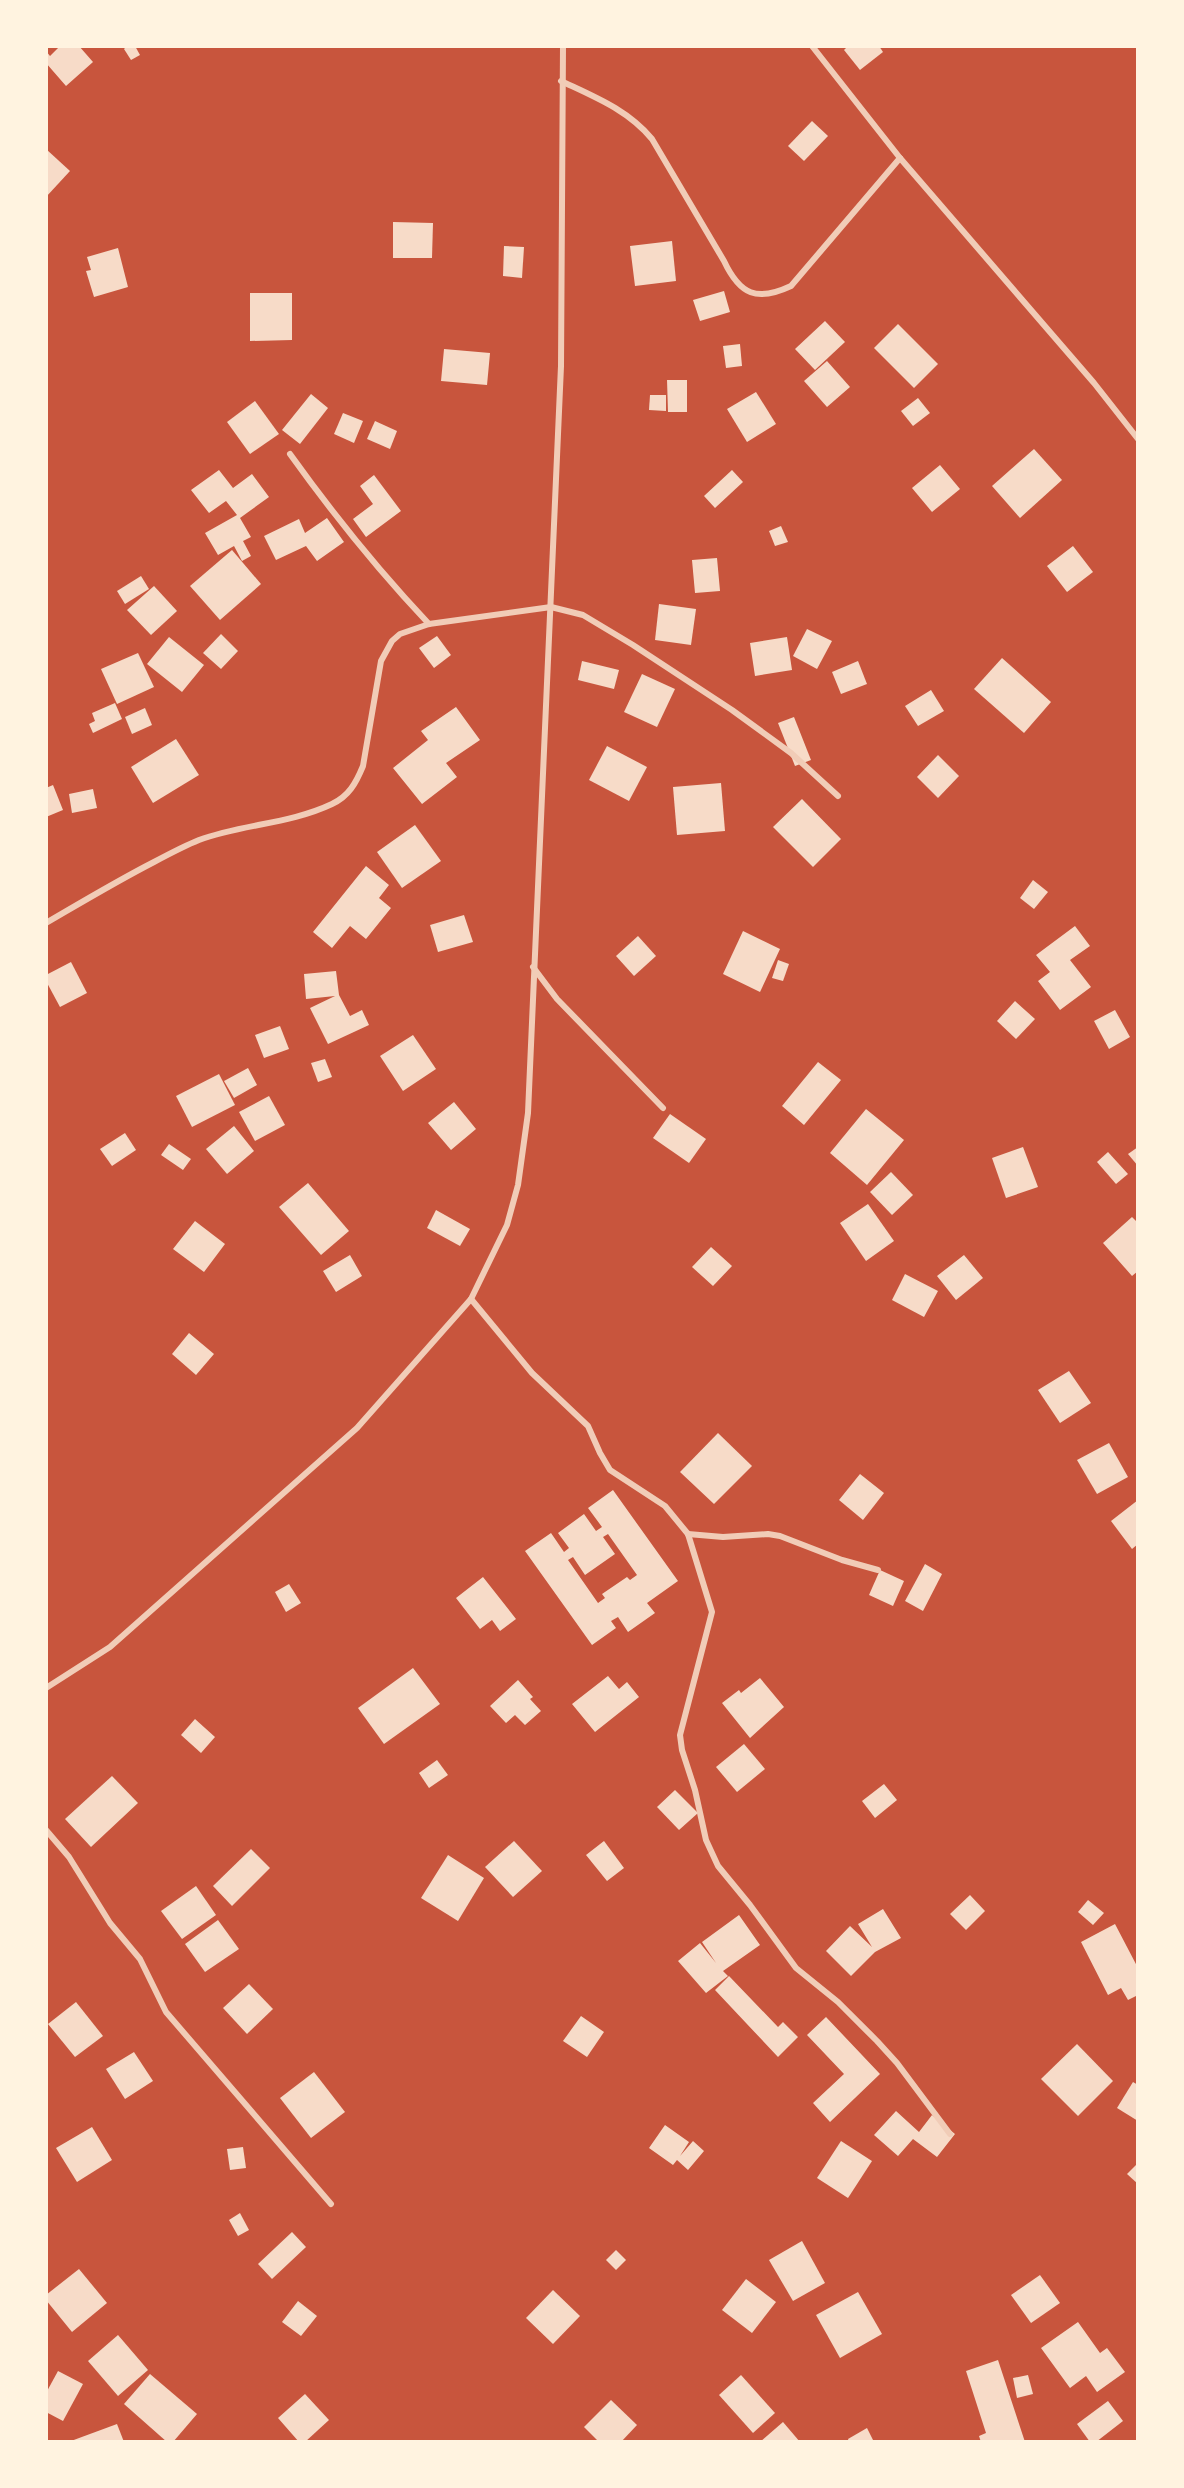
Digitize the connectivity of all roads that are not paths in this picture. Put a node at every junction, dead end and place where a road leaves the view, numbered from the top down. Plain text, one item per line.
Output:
1 (563, 46) edge
2 (812, 46) edge
3 (561, 81) junction
4 (900, 158) junction
5 (1137, 439) edge
6 (290, 454) dead end
7 (551, 607) junction
8 (429, 624) junction
9 (838, 796) dead end
10 (46, 923) edge
11 (533, 966) junction
12 (663, 1108) dead end
13 (471, 1299) junction
14 (688, 1534) junction
15 (878, 1570) dead end
16 (46, 1688) edge
17 (46, 1830) edge
18 (950, 2134) dead end
19 (332, 2204) dead end

1 - 3 street
2 - 4 street
3 - 4 street
3 - 7 street
4 - 5 street
6 - 8 street
7 - 8 street
7 - 9 street
7 - 11 street
8 - 10 street
11 - 12 street
11 - 13 street
13 - 14 street
13 - 16 street
14 - 15 street
14 - 18 street
17 - 19 street

